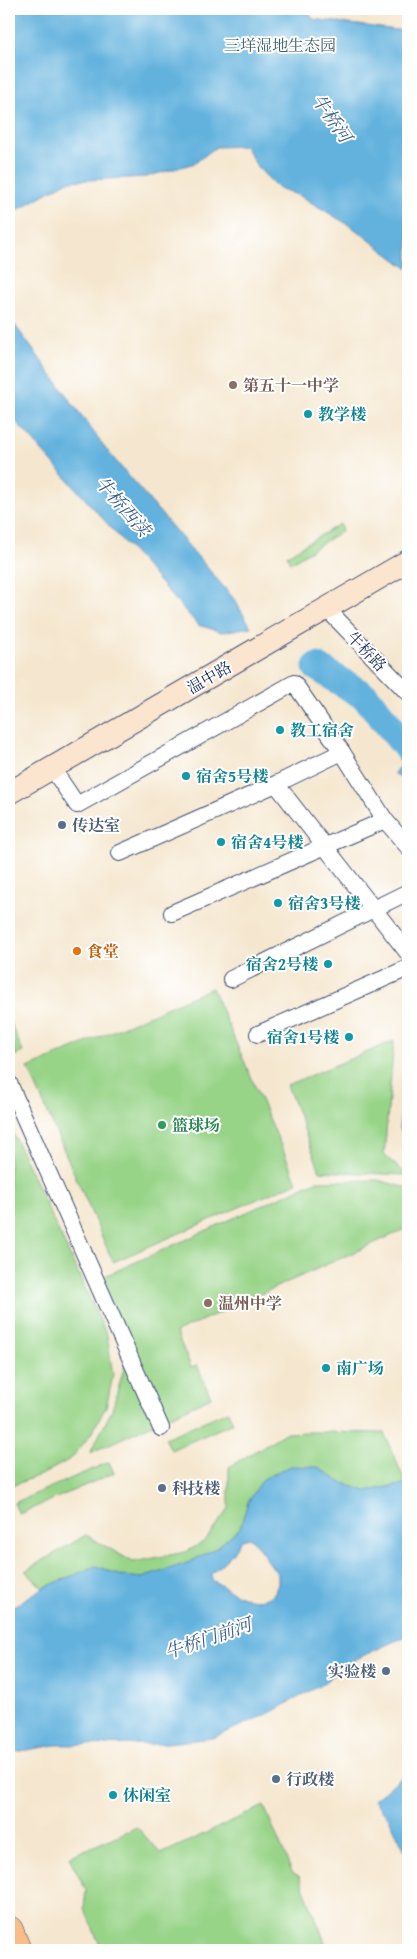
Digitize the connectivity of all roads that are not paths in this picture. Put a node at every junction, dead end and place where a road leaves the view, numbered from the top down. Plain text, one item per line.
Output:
1 (408, 561) edge
2 (327, 609) junction
3 (408, 693) edge
4 (342, 752) junction
5 (52, 768) junction
6 (276, 784) junction
7 (9, 793) edge
8 (385, 820) junction
9 (325, 846) junction
10 (408, 848) edge
11 (120, 853) dead end
12 (408, 892) edge
13 (374, 909) junction
14 (172, 913) dead end
15 (408, 953) edge
16 (408, 968) edge
17 (231, 979) dead end
18 (258, 1034) dead end
19 (9, 1083) edge
20 (161, 1428) dead end
21 (9, 1930) edge
22 (17, 1950) edge

1 - 2 street, 温中路
2 - 3 street, 牛桥路
2 - 5 street, 温中路
4 - 5 street
4 - 6 street
4 - 8 street
5 - 7 street, 温中路
6 - 9 street
6 - 11 street
8 - 9 street
8 - 10 street
9 - 13 street
9 - 14 street
12 - 13 street
13 - 15 street
13 - 17 street
16 - 18 street
19 - 20 street
21 - 22 highway

